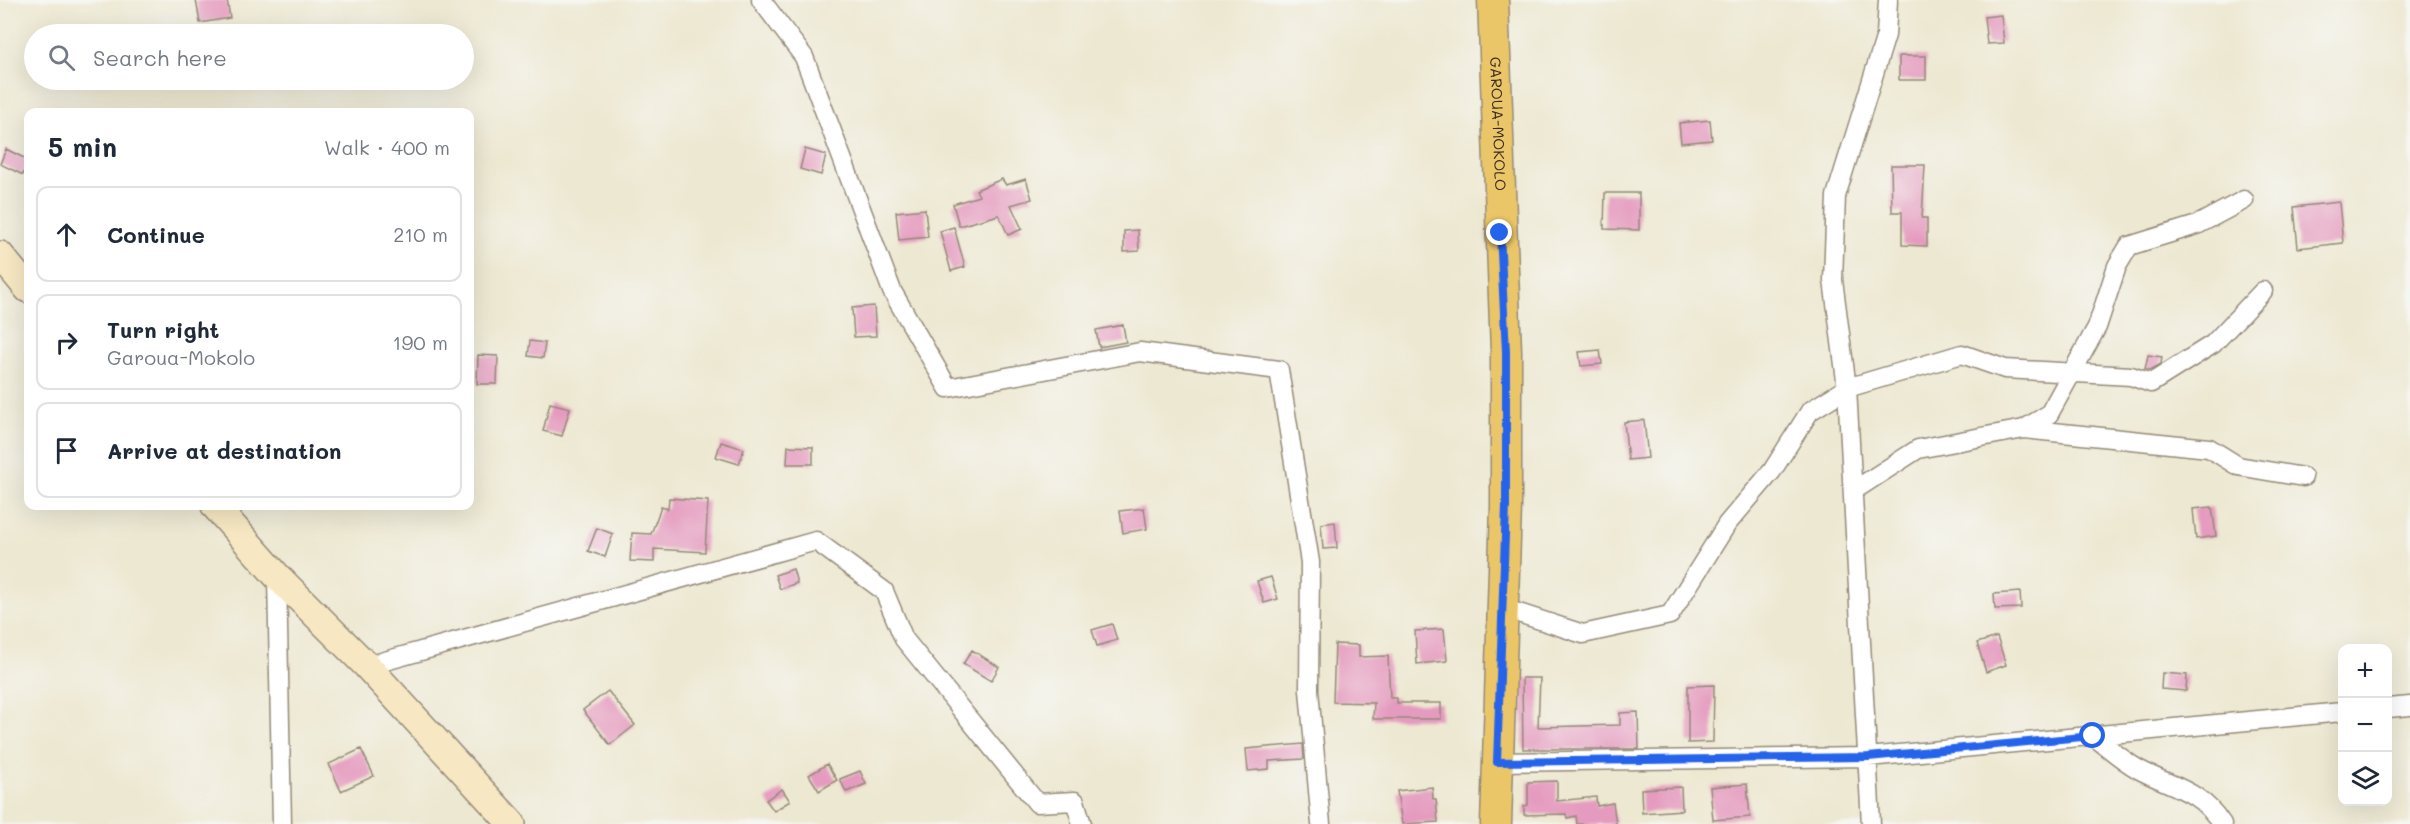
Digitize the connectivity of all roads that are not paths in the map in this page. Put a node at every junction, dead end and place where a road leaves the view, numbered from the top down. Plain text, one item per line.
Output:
1 (761, 0) edge
2 (1493, 0) edge
3 (1888, 0) edge
4 (2244, 200) dead end
5 (0, 255) edge
6 (24, 284) edge
7 (2263, 291) dead end
8 (2071, 373) junction
9 (1847, 388) junction
10 (2024, 429) junction
11 (2303, 477) dead end
12 (1853, 491) junction
13 (219, 510) edge
14 (277, 576) junction
15 (1503, 608) junction
16 (367, 666) junction
17 (2410, 706) edge
18 (2392, 708) edge
19 (2338, 712) edge
20 (2093, 736) junction
21 (1868, 757) junction
22 (1497, 762) junction
23 (282, 824) edge
24 (512, 824) edge
25 (1082, 824) edge
26 (1321, 824) edge
27 (1496, 824) edge
28 (1871, 824) edge
29 (2222, 824) edge

1 - 26 street
2 - 15 main road, GAROUA-MOKOLO
3 - 9 street
4 - 8 street
5 - 6 main road
7 - 8 street
8 - 9 street
8 - 10 street
9 - 12 street
9 - 15 street
10 - 11 street
10 - 12 street
12 - 21 street
13 - 14 main road
14 - 16 main road
14 - 23 street
15 - 22 main road, GAROUA-MOKOLO
16 - 24 main road
16 - 25 street
17 - 18 street
19 - 20 street
20 - 21 street
20 - 29 street
21 - 22 street
21 - 28 street
22 - 27 main road, GAROUA-MOKOLO

